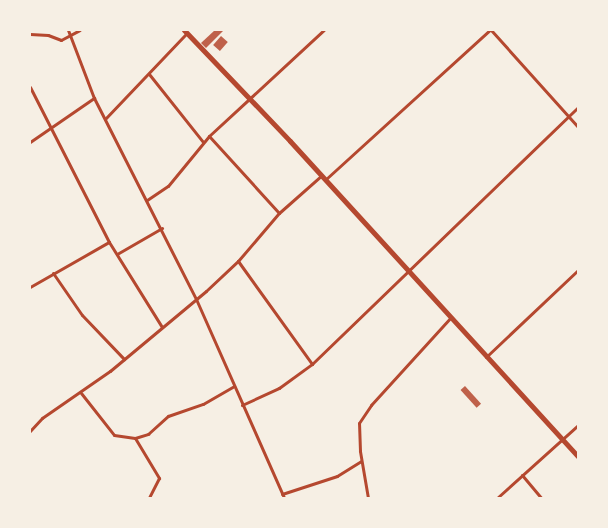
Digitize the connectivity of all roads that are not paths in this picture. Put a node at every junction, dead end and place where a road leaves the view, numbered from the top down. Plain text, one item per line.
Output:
1 (68, 30) edge
2 (80, 30) edge
3 (324, 30) edge
4 (490, 30) edge
5 (185, 32) edge
6 (30, 34) edge
7 (70, 36) junction
8 (149, 74) junction
9 (30, 87) edge
10 (94, 98) junction
11 (251, 100) junction
12 (578, 107) edge
13 (568, 117) junction
14 (105, 119) junction
15 (50, 126) junction
16 (578, 127) edge
17 (209, 136) junction
18 (30, 142) edge
19 (203, 142) junction
20 (323, 178) junction
21 (147, 200) junction
22 (279, 213) junction
23 (162, 228) junction
24 (109, 242) junction
25 (116, 254) junction
26 (238, 261) junction
27 (408, 269) junction
28 (578, 270) edge
29 (53, 274) junction
30 (30, 287) edge
31 (196, 299) junction
32 (451, 317) junction
33 (162, 327) junction
34 (485, 357) junction
35 (124, 359) junction
36 (312, 364) junction
37 (234, 386) junction
38 (81, 393) junction
39 (242, 406) junction
40 (578, 425) edge
41 (30, 431) edge
42 (135, 438) junction
43 (563, 439) junction
44 (578, 456) edge
45 (361, 461) junction
46 (522, 475) junction
47 (283, 496) edge
48 (149, 498) edge
49 (368, 498) edge
50 (497, 498) edge
51 (541, 498) edge

1 - 7 street
2 - 7 street
3 - 11 street
4 - 13 street
4 - 20 street
5 - 8 street
5 - 11 main road
6 - 7 street
7 - 10 street
8 - 14 street
8 - 19 street
9 - 15 street
10 - 14 street
10 - 15 street
11 - 17 street
11 - 20 main road
12 - 13 street
13 - 16 street
13 - 27 street
14 - 21 street
15 - 18 street
15 - 24 street
17 - 19 street
17 - 22 street
19 - 21 street
20 - 22 street
20 - 27 main road
21 - 23 street
22 - 26 street
23 - 25 street
23 - 31 street
24 - 25 street
24 - 29 street
25 - 33 street
26 - 31 street
26 - 36 street
27 - 32 main road
27 - 36 street
28 - 34 street
29 - 30 street
29 - 35 street
31 - 33 street
31 - 37 street
32 - 34 main road
32 - 45 street
33 - 35 street
34 - 43 main road
35 - 38 street
36 - 39 street
37 - 39 street
37 - 42 street
38 - 41 street
38 - 42 street
39 - 47 street
40 - 43 street
42 - 48 street
43 - 44 main road
43 - 46 street
45 - 47 street
45 - 49 street
46 - 50 street
46 - 51 street

